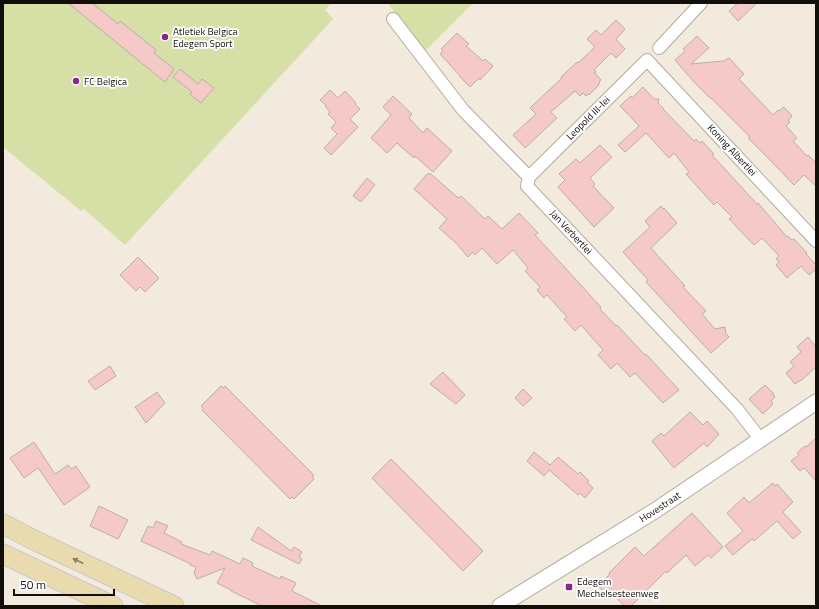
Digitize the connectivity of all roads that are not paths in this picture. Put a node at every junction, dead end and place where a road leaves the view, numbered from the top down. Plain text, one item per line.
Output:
1 (701, 3) edge
2 (393, 18) dead end
3 (659, 48) dead end
4 (647, 60) joint
5 (529, 177) junction
6 (816, 241) edge
7 (816, 402) edge
8 (761, 440) junction
9 (3, 524) edge
10 (3, 554) edge
11 (113, 606) edge
12 (174, 606) edge
13 (500, 606) edge

1 - 3 street
2 - 5 street, Jan Verbertlei
4 - 5 street, Leopold III-lei
4 - 6 street, Koning Albertlei
5 - 8 street, Jan Verbertlei
7 - 8 street, Hovestraat
8 - 13 street, Hovestraat
12 -> 9 main road
10 - 11 main road

